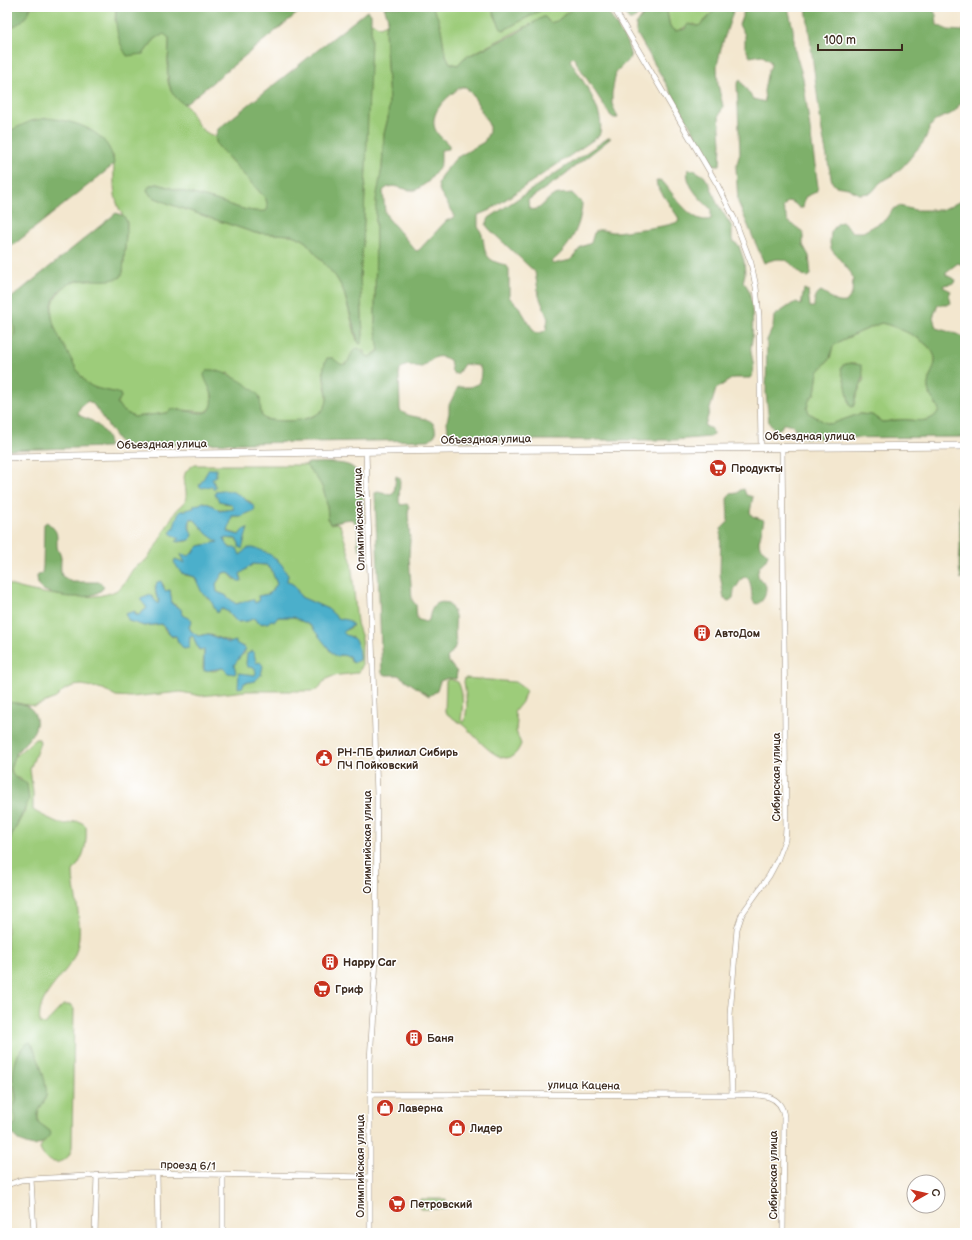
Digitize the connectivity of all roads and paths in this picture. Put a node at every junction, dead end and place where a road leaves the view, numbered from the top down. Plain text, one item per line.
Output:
1 (613, 7) edge
2 (782, 446) junction
3 (965, 446) edge
4 (761, 447) junction
5 (366, 451) junction
6 (7, 457) edge
7 (370, 1094) junction
8 (732, 1094) junction
9 (784, 1117) joint
10 (158, 1174) junction
11 (97, 1176) junction
12 (223, 1176) junction
13 (370, 1177) junction
14 (32, 1179) junction
15 (7, 1185) edge
16 (34, 1233) edge
17 (95, 1233) edge
18 (158, 1233) edge
19 (223, 1233) edge
20 (370, 1233) edge
21 (783, 1233) edge

1 - 4 street
2 - 3 street, Объездная улица
2 - 4 street, Объездная улица
2 - 8 street, Сибирская улица
4 - 5 street, Объездная улица
5 - 6 street, Объездная улица
5 - 7 street, Олимпийская улица
7 - 8 street, улица Кацена
7 - 13 street, Олимпийская улица
8 - 9 street, улица Кацена
9 - 21 street, Сибирская улица
10 - 11 street, проезд 6/1
10 - 12 street, проезд 6/1
10 - 18 street
11 - 14 street, проезд 6/1
11 - 17 street
12 - 13 street, проезд 6/1
12 - 19 street
13 - 20 street, Олимпийская улица
14 - 15 street, проезд 6/1
14 - 16 street

